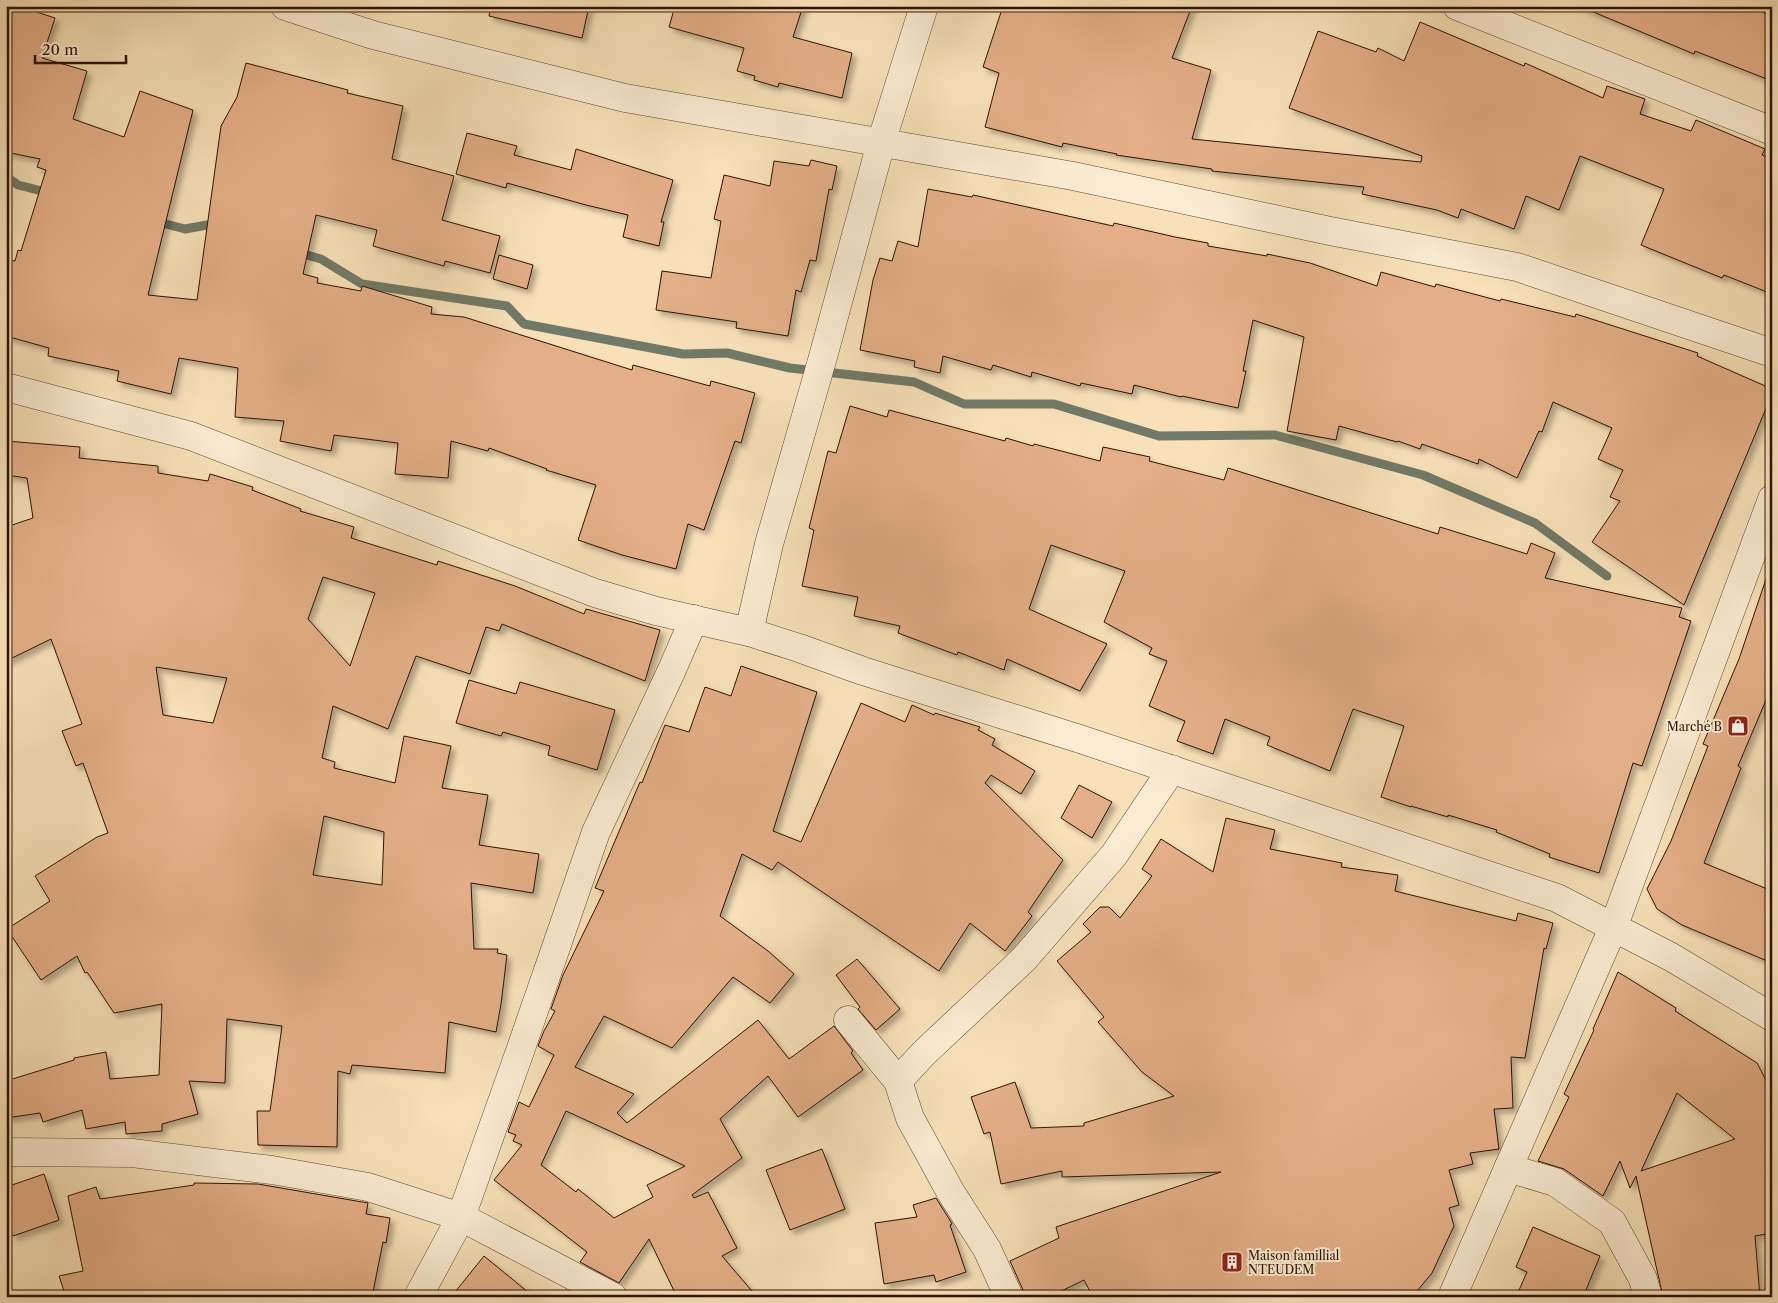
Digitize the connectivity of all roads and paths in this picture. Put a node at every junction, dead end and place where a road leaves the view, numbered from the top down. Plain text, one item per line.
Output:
1 (285, 6) edge
2 (924, 6) edge
3 (1457, 6) edge
4 (1772, 132) edge
5 (882, 143) junction
6 (1772, 353) edge
7 (6, 387) edge
8 (1772, 499) edge
9 (694, 619) junction
10 (749, 632) junction
11 (1172, 769) junction
12 (1613, 928) junction
13 (1772, 1017) edge
14 (848, 1020) dead end
15 (898, 1081) junction
16 (6, 1152) edge
17 (1508, 1168) junction
18 (461, 1217) junction
19 (418, 1297) edge
20 (613, 1297) edge
21 (1009, 1297) edge
22 (1452, 1297) edge
23 (1648, 1297) edge

1 - 5 street
2 - 5 street
3 - 4 street
5 - 6 street
5 - 10 street
7 - 9 street
8 - 12 street
9 - 10 street
9 - 18 street
10 - 11 street
11 - 12 street
11 - 15 street
12 - 13 street
12 - 17 street
14 - 15 street
15 - 21 street
16 - 18 street
17 - 22 street
17 - 23 street
18 - 19 street
18 - 20 street

